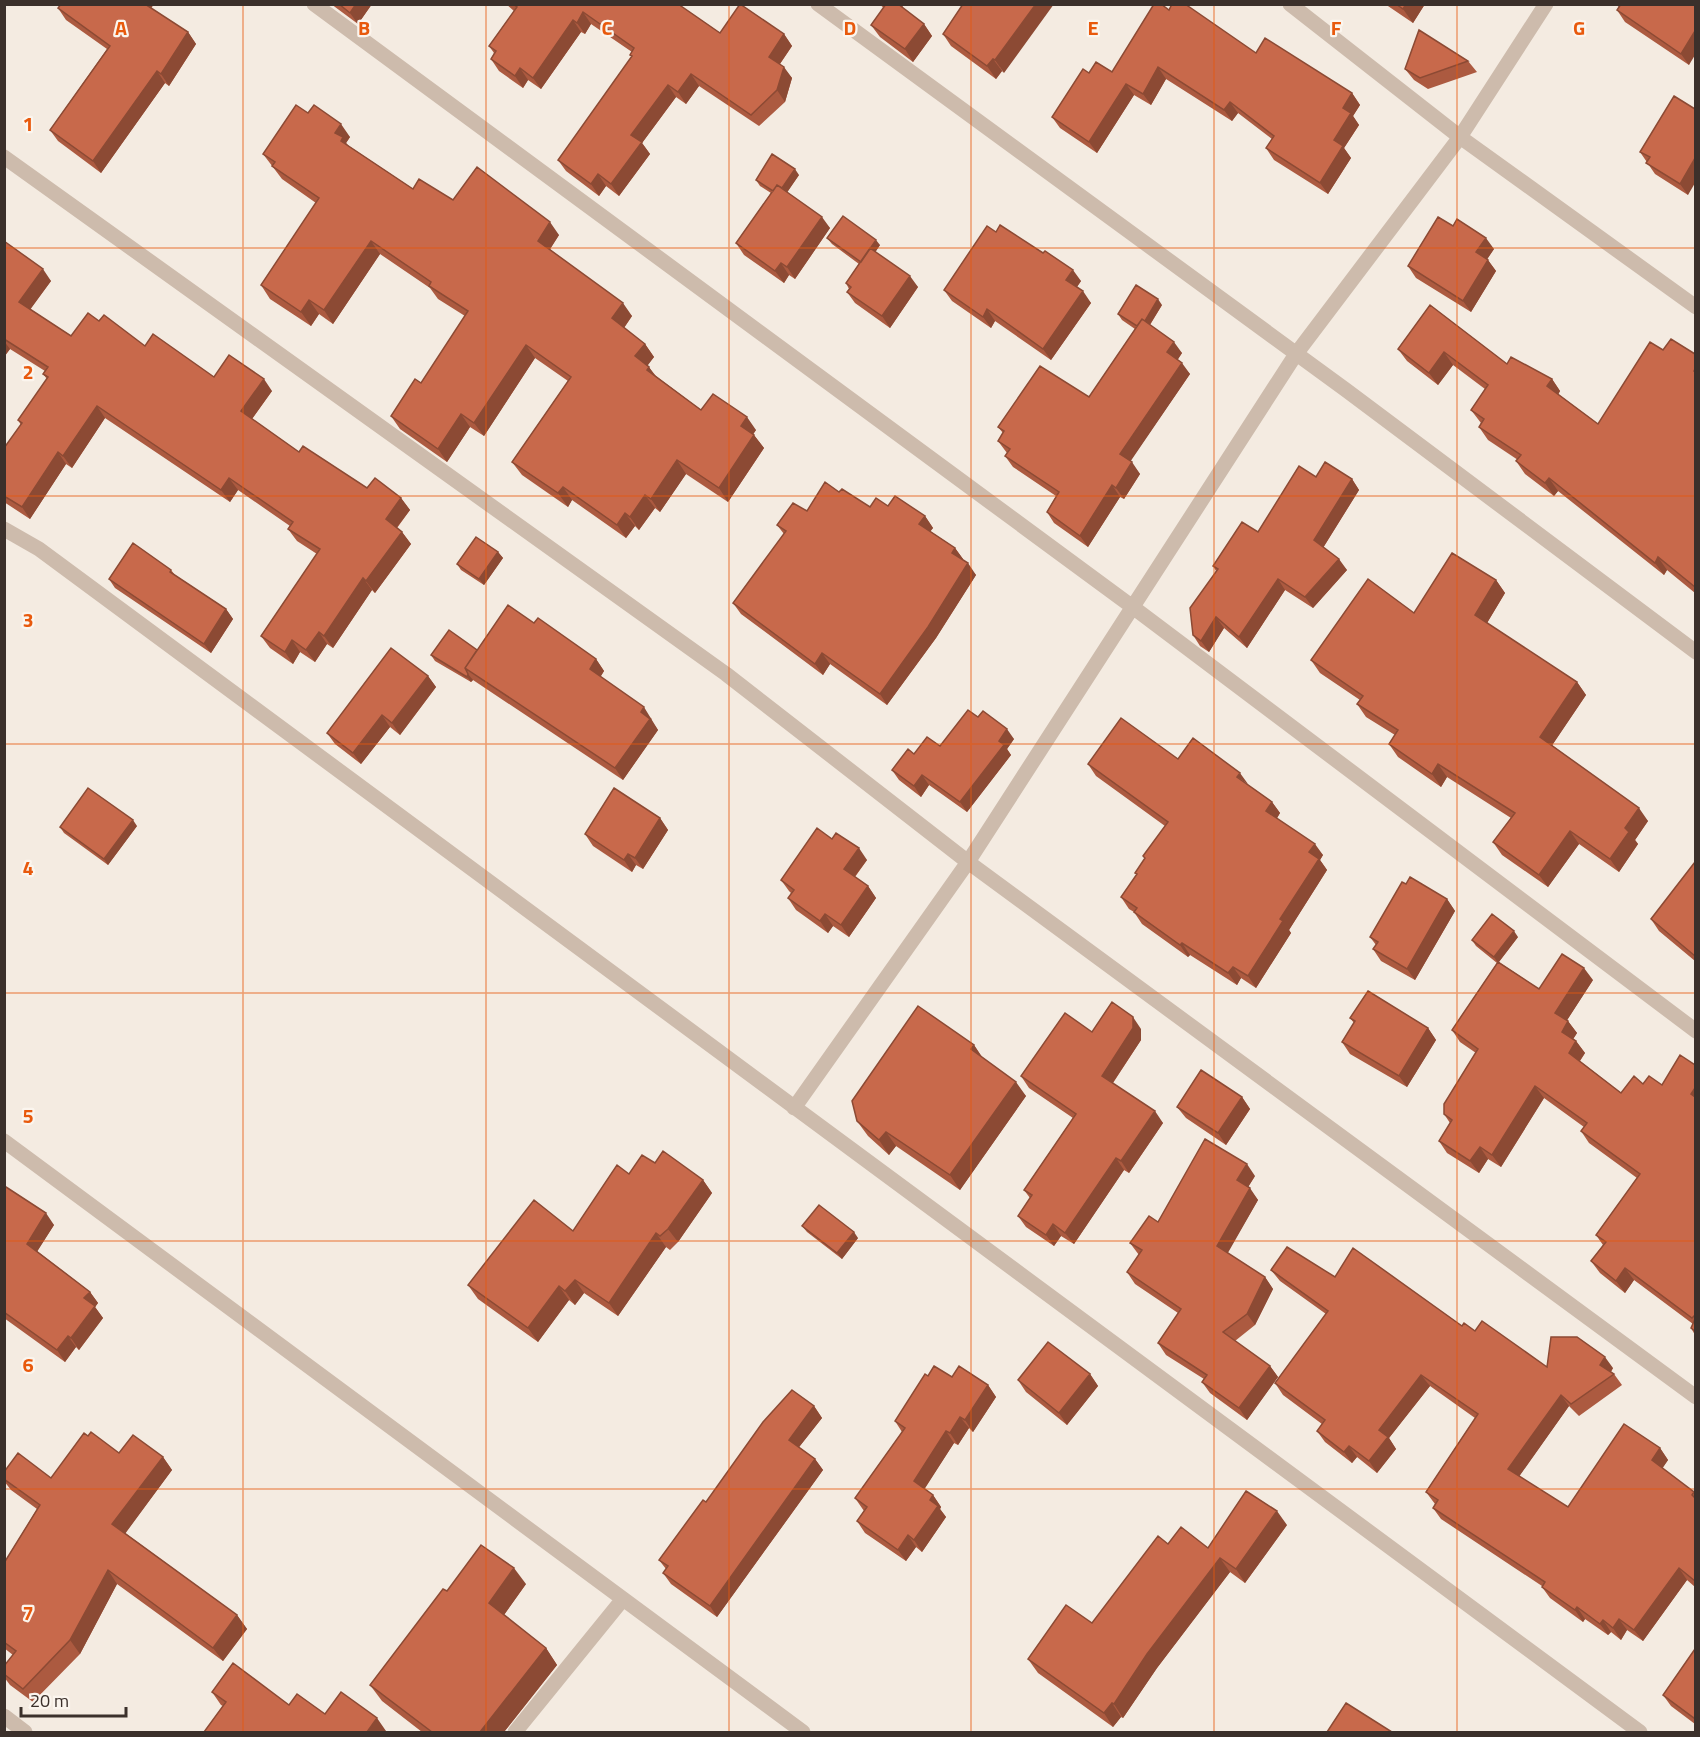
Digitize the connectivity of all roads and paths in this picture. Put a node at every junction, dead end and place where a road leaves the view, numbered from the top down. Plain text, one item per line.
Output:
1 (314, 4) edge
2 (818, 4) edge
3 (1290, 4) edge
4 (1546, 4) edge
5 (1460, 137) junction
6 (4, 157) edge
7 (1695, 308) edge
8 (1296, 354) junction
9 (4, 529) edge
10 (1134, 608) junction
11 (1695, 652) edge
12 (968, 862) junction
13 (1695, 1031) edge
14 (794, 1108) junction
15 (4, 1141) edge
16 (1695, 1397) edge
17 (623, 1599) junction
18 (4, 1716) edge
19 (25, 1732) edge
20 (515, 1732) edge
21 (803, 1732) edge
22 (1640, 1732) edge

1 - 10 street
2 - 8 street
3 - 5 street
4 - 5 street
5 - 7 street
5 - 8 street
6 - 12 street
8 - 10 street
8 - 11 street
9 - 14 street
10 - 12 street
10 - 13 street
12 - 14 street
12 - 16 street
14 - 22 street
15 - 17 street
17 - 20 street
17 - 21 street
18 - 19 street

